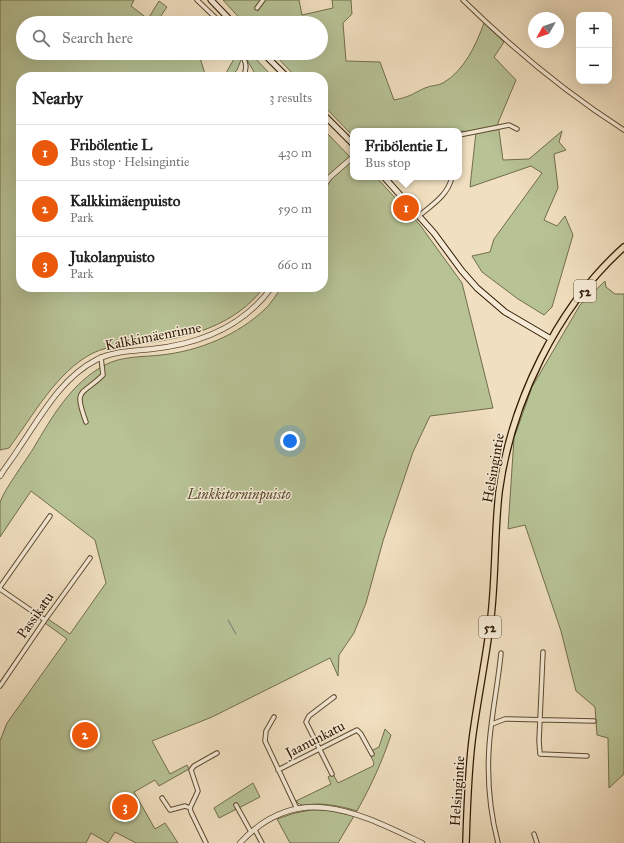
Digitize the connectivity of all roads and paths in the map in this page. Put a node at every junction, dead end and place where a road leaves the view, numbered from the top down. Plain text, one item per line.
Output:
1 (197, 0) edge
2 (211, 0) edge
3 (262, 0) edge
4 (463, 0) edge
5 (257, 8) dead end
6 (214, 16) edge
7 (226, 16) edge
8 (244, 60) edge
9 (270, 60) edge
10 (246, 72) edge
11 (282, 72) edge
12 (328, 119) edge
13 (517, 129) dead end
14 (624, 130) edge
15 (462, 134) edge
16 (350, 141) edge
17 (350, 159) edge
18 (328, 180) edge
19 (387, 180) edge
20 (451, 180) edge
21 (420, 215) junction
22 (624, 247) edge
23 (269, 292) edge
24 (552, 339) junction
25 (101, 357) junction
26 (86, 422) dead end
27 (1, 474) edge
28 (50, 516) dead end
29 (90, 558) dead end
30 (0, 588) edge
31 (45, 620) junction
32 (543, 652) dead end
33 (501, 653) dead end
34 (0, 686) edge
35 (334, 698) dead end
36 (274, 717) dead end
37 (540, 719) junction
38 (594, 721) dead end
39 (492, 724) junction
40 (318, 750) junction
41 (218, 752) dead end
42 (372, 754) dead end
43 (586, 756) dead end
44 (278, 770) junction
45 (332, 774) dead end
46 (162, 798) dead end
47 (236, 805) dead end
48 (190, 808) junction
49 (297, 809) junction
50 (253, 831) junction
51 (534, 834) dead end
52 (206, 843) edge
53 (240, 843) edge
54 (262, 843) edge
55 (422, 843) edge
56 (466, 843) edge
57 (498, 843) edge
58 (538, 843) edge

1 - 6 street
2 - 7 main road
3 - 5 street
4 - 14 street
8 - 10 street
9 - 11 main road
12 - 16 main road
13 - 15 street
17 - 18 street
19 - 21 main road
20 - 21 street
21 - 24 main road
22 - 24 main road, 52
23 - 25 street, Kalkkimäenrinne
24 - 56 main road, Helsingintie / 52
25 - 26 street
25 - 27 street, Kalkkimäenrinne
28 - 30 street
29 - 31 street, Passikatu
30 - 31 street
31 - 34 street, Passikatu
32 - 37 street
33 - 39 street
35 - 40 street
36 - 44 street
37 - 38 street
37 - 39 street
37 - 43 street
39 - 57 street
40 - 42 street, Jaanunkatu
40 - 44 street, Jaanunkatu
40 - 45 street
41 - 48 street
44 - 49 street
46 - 48 street
47 - 50 street
48 - 52 street
49 - 50 street
49 - 55 street
50 - 53 street
50 - 54 street
51 - 58 street

